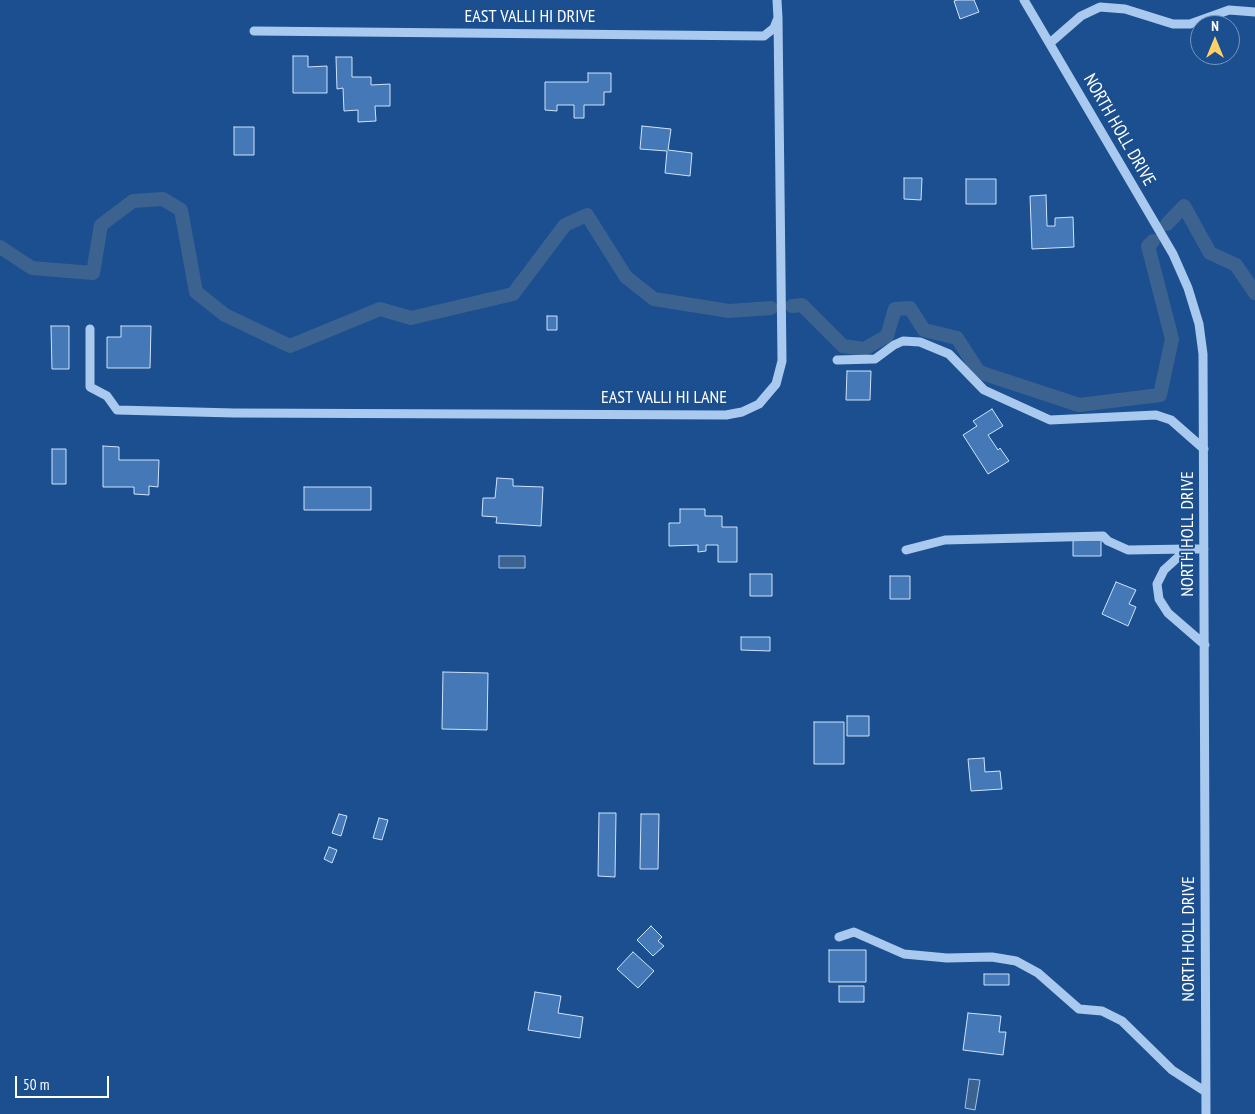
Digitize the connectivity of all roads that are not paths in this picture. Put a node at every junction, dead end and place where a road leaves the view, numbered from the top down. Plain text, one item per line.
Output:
1 (777, 0) edge
2 (1024, 0) edge
3 (1255, 12) edge
4 (778, 18) junction
5 (254, 31) dead end
6 (1050, 43) junction
7 (90, 329) dead end
8 (837, 360) dead end
9 (1204, 449) junction
10 (1187, 549) junction
11 (1204, 549) junction
12 (906, 550) dead end
13 (1205, 645) junction
14 (839, 937) dead end
15 (1206, 1092) junction
16 (1206, 1114) edge

1 - 4 street
2 - 6 street, NORTH HOLL DRIVE
3 - 6 street
4 - 5 street, EAST VALLI HI DRIVE
4 - 7 street, EAST VALLI HI LANE
6 - 9 street, NORTH HOLL DRIVE
8 - 9 street
9 - 11 street, NORTH HOLL DRIVE
10 - 11 street
10 - 12 street
10 - 13 street
11 - 13 street, NORTH HOLL DRIVE
13 - 15 street, NORTH HOLL DRIVE
14 - 15 street
15 - 16 street, NORTH HOLL DRIVE

